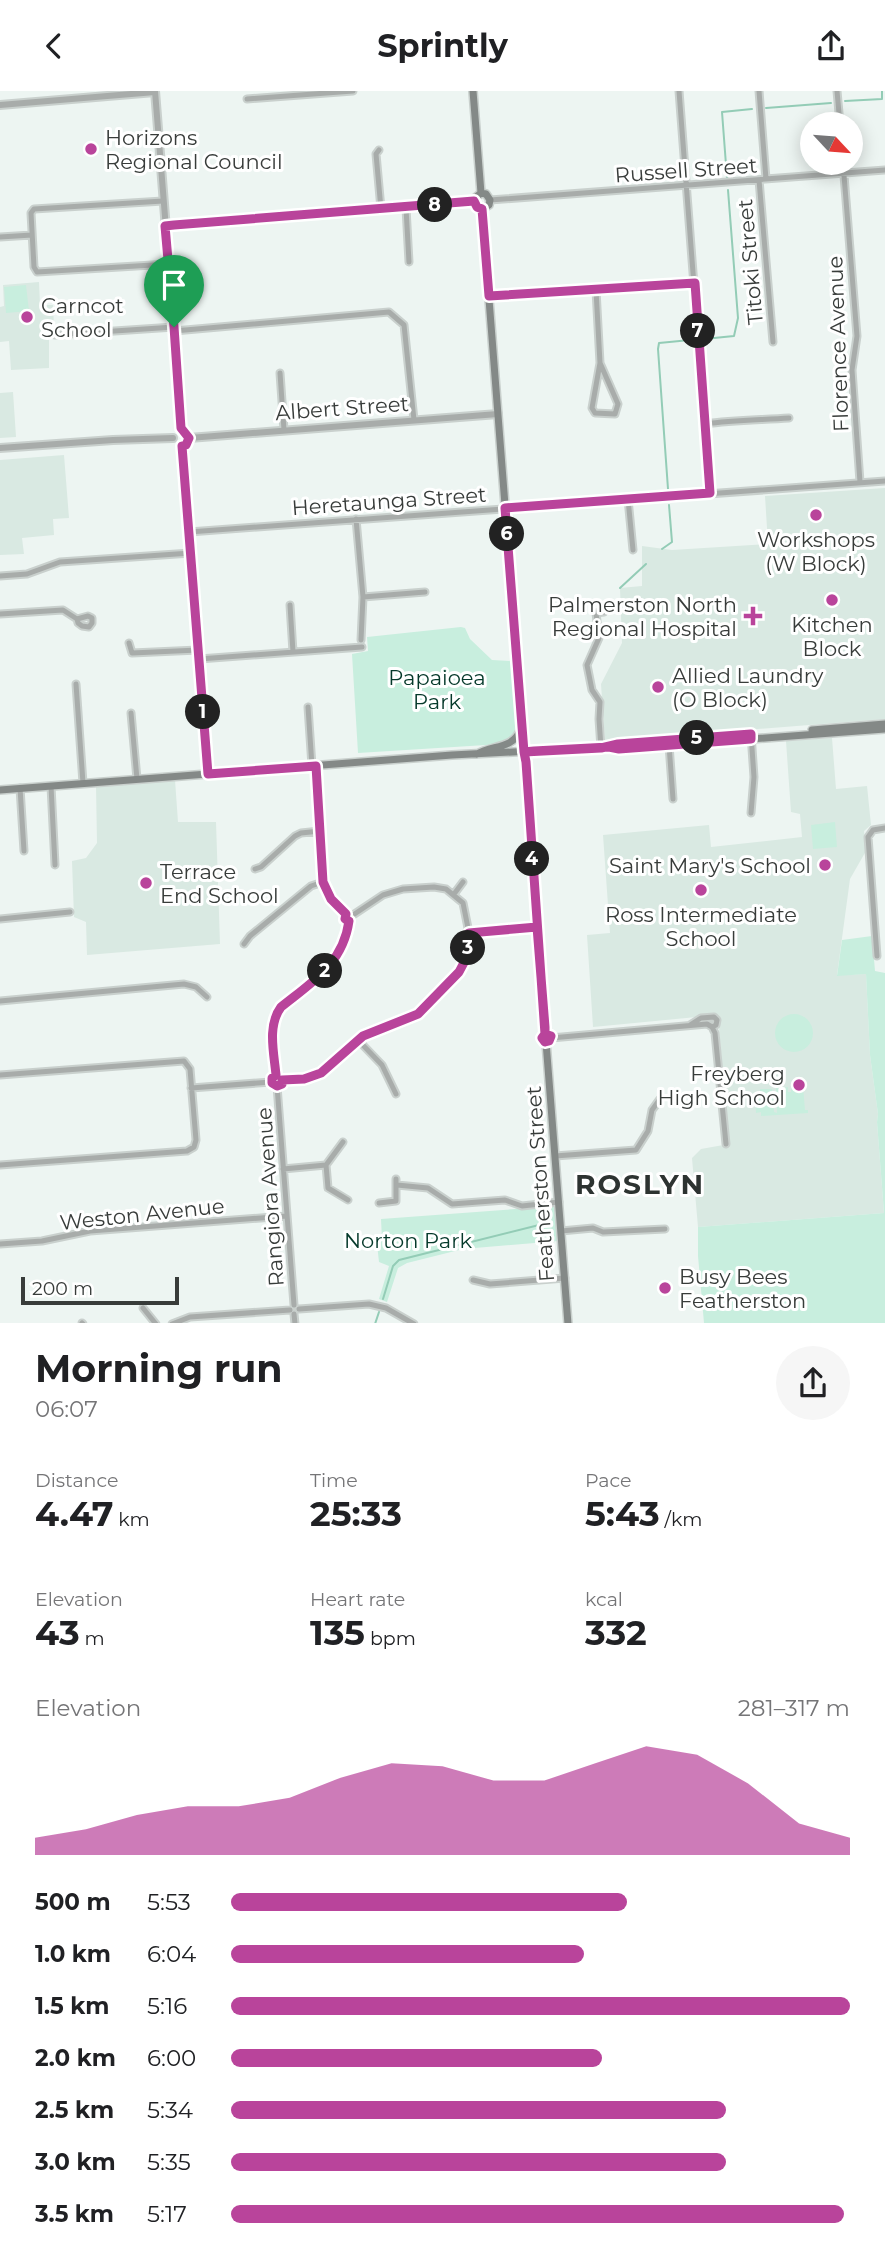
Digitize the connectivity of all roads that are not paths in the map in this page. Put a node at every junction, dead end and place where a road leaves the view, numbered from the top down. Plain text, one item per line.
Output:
1 (343, 91) edge
2 (353, 91) edge
3 (473, 91) edge
4 (679, 91) edge
5 (759, 91) edge
6 (837, 91) edge
7 (155, 92) edge
8 (247, 99) dead end
9 (0, 105) edge
10 (839, 112) edge
11 (379, 150) dead end
12 (885, 170) edge
13 (863, 172) edge
14 (830, 175) edge
15 (844, 175) edge
16 (762, 180) junction
17 (687, 186) junction
18 (481, 193) junction
19 (490, 200) junction
20 (163, 201) junction
21 (474, 201) junction
22 (406, 208) junction
23 (381, 209) junction
24 (482, 209) junction
25 (165, 226) junction
26 (32, 235) junction
27 (0, 237) edge
28 (409, 262) dead end
29 (169, 264) junction
30 (695, 283) junction
31 (596, 290) junction
32 (489, 296) junction
33 (174, 329) junction
34 (55, 335) dead end
35 (773, 342) dead end
36 (600, 363) junction
37 (280, 373) dead end
38 (498, 414) junction
39 (789, 418) dead end
40 (414, 420) junction
41 (705, 424) junction
42 (284, 430) junction
43 (182, 431) junction
44 (173, 438) junction
45 (189, 438) junction
46 (182, 446) junction
47 (0, 447) edge
48 (885, 481) edge
49 (860, 482) junction
50 (710, 493) junction
51 (628, 499) junction
52 (505, 508) junction
53 (356, 519) junction
54 (189, 532) junction
55 (633, 550) dead end
56 (191, 553) junction
57 (0, 576) edge
58 (425, 592) dead end
59 (363, 597) junction
60 (290, 605) dead end
61 (604, 612) dead end
62 (0, 614) edge
63 (77, 619) dead end
64 (129, 643) dead end
65 (198, 650) junction
66 (293, 652) junction
67 (199, 659) junction
68 (76, 684) dead end
69 (309, 707) dead end
70 (131, 713) dead end
71 (885, 726) edge
72 (521, 727) junction
73 (751, 736) junction
74 (669, 745) junction
75 (605, 748) junction
76 (524, 752) junction
77 (476, 755) junction
78 (314, 766) junction
79 (208, 774) junction
80 (136, 779) junction
81 (83, 783) junction
82 (51, 786) junction
83 (20, 788) junction
84 (0, 790) edge
85 (673, 799) dead end
86 (751, 813) dead end
87 (885, 828) edge
88 (320, 831) junction
89 (24, 851) dead end
90 (55, 865) dead end
91 (255, 869) dead end
92 (323, 882) junction
93 (463, 882) dead end
94 (454, 894) junction
95 (70, 912) dead end
96 (349, 917) junction
97 (0, 919) edge
98 (537, 927) junction
99 (469, 933) junction
100 (244, 944) dead end
101 (877, 955) dead end
102 (207, 997) dead end
103 (0, 1001) edge
104 (548, 1038) junction
105 (358, 1040) junction
106 (0, 1075) edge
107 (276, 1075) junction
108 (282, 1080) junction
109 (271, 1081) junction
110 (277, 1086) junction
111 (191, 1088) junction
112 (397, 1094) dead end
113 (660, 1099) dead end
114 (343, 1142) dead end
115 (726, 1144) dead end
116 (555, 1156) junction
117 (0, 1165) edge
118 (326, 1165) junction
119 (283, 1169) junction
120 (348, 1200) dead end
121 (559, 1202) junction
122 (379, 1203) dead end
123 (287, 1216) junction
124 (665, 1229) dead end
125 (561, 1231) junction
126 (0, 1244) edge
127 (565, 1278) junction
128 (473, 1280) dead end
129 (143, 1308) dead end
130 (294, 1310) junction
131 (155, 1323) edge
132 (175, 1323) edge
133 (295, 1323) edge
134 (412, 1323) edge
135 (568, 1323) edge

1 - 2 street
1 - 8 street
3 - 18 main road
4 - 17 street
5 - 16 street, Titoki Street
6 - 10 street
7 - 9 street
7 - 20 street
11 - 23 street
12 - 13 street, Russell Street
14 - 16 street, Russell Street
15 - 49 street, Florence Avenue
16 - 17 street, Russell Street
16 - 35 street, Titoki Street
17 - 19 street, Russell Street
17 - 30 street
18 - 19 main road
18 - 21 main road
19 - 24 main road
20 - 25 street
20 - 26 street
21 - 22 street
21 - 24 main road
22 - 23 street
22 - 28 street
23 - 25 street
24 - 32 main road, Featherston Street
25 - 29 street
26 - 27 street
26 - 29 street
29 - 33 street
30 - 31 street
30 - 41 street
31 - 32 street
31 - 36 street
32 - 38 main road, Featherston Street
33 - 34 street
33 - 40 street
33 - 43 street
36 - 36 street
37 - 42 street
38 - 40 street, Albert Street
38 - 52 main road, Featherston Street
39 - 41 street
40 - 42 street, Albert Street
41 - 50 street
42 - 45 street, Albert Street
43 - 44 street
43 - 45 street
44 - 46 street
44 - 47 street
45 - 46 street
46 - 54 street
48 - 49 street, Heretaunga Street
49 - 50 street, Heretaunga Street
50 - 51 street, Heretaunga Street
51 - 52 street, Heretaunga Street
51 - 55 street
52 - 53 street, Heretaunga Street
52 - 72 main road, Featherston Street
53 - 54 street, Heretaunga Street
53 - 59 street
54 - 56 street
56 - 57 street
56 - 65 street
58 - 59 street
59 - 66 street
60 - 66 street
61 - 75 street
62 - 63 street
64 - 65 street
65 - 67 street
66 - 67 street
67 - 79 street
68 - 81 street
69 - 78 street
70 - 80 street
71 - 73 main road
72 - 76 main road, Featherston Street
72 - 77 main road
73 - 74 main road
73 - 75 main road
73 - 86 street
74 - 75 main road
74 - 85 street
75 - 76 main road
76 - 77 main road
76 - 98 main road, Featherston Street
77 - 78 main road
78 - 79 main road
78 - 88 street
79 - 80 main road
80 - 81 main road
81 - 82 main road
82 - 83 main road
82 - 90 street
83 - 84 main road
83 - 89 street
87 - 101 street
88 - 91 street
88 - 92 street
92 - 96 street
92 - 100 street
93 - 94 street
94 - 96 street
94 - 99 street
95 - 97 street
96 - 107 street, Rangiora Avenue
98 - 99 street
98 - 104 main road, Featherston Street
99 - 105 street
102 - 103 street
104 - 115 street
104 - 116 main road, Featherston Street
105 - 108 street
105 - 112 street
106 - 111 street
107 - 108 street
107 - 109 street
108 - 110 street
109 - 110 street
109 - 111 street
110 - 119 street, Rangiora Avenue
111 - 117 street
113 - 116 street
114 - 118 street
116 - 121 main road, Featherston Street
118 - 119 street
118 - 120 street
119 - 123 street, Rangiora Avenue
121 - 122 street
121 - 125 main road, Featherston Street
123 - 126 street, Weston Avenue
123 - 130 street, Rangiora Avenue
124 - 125 street
125 - 127 main road, Featherston Street
127 - 128 street
127 - 135 main road, Featherston Street
129 - 131 street
130 - 132 street
130 - 133 street, Rangiora Avenue
130 - 134 street

